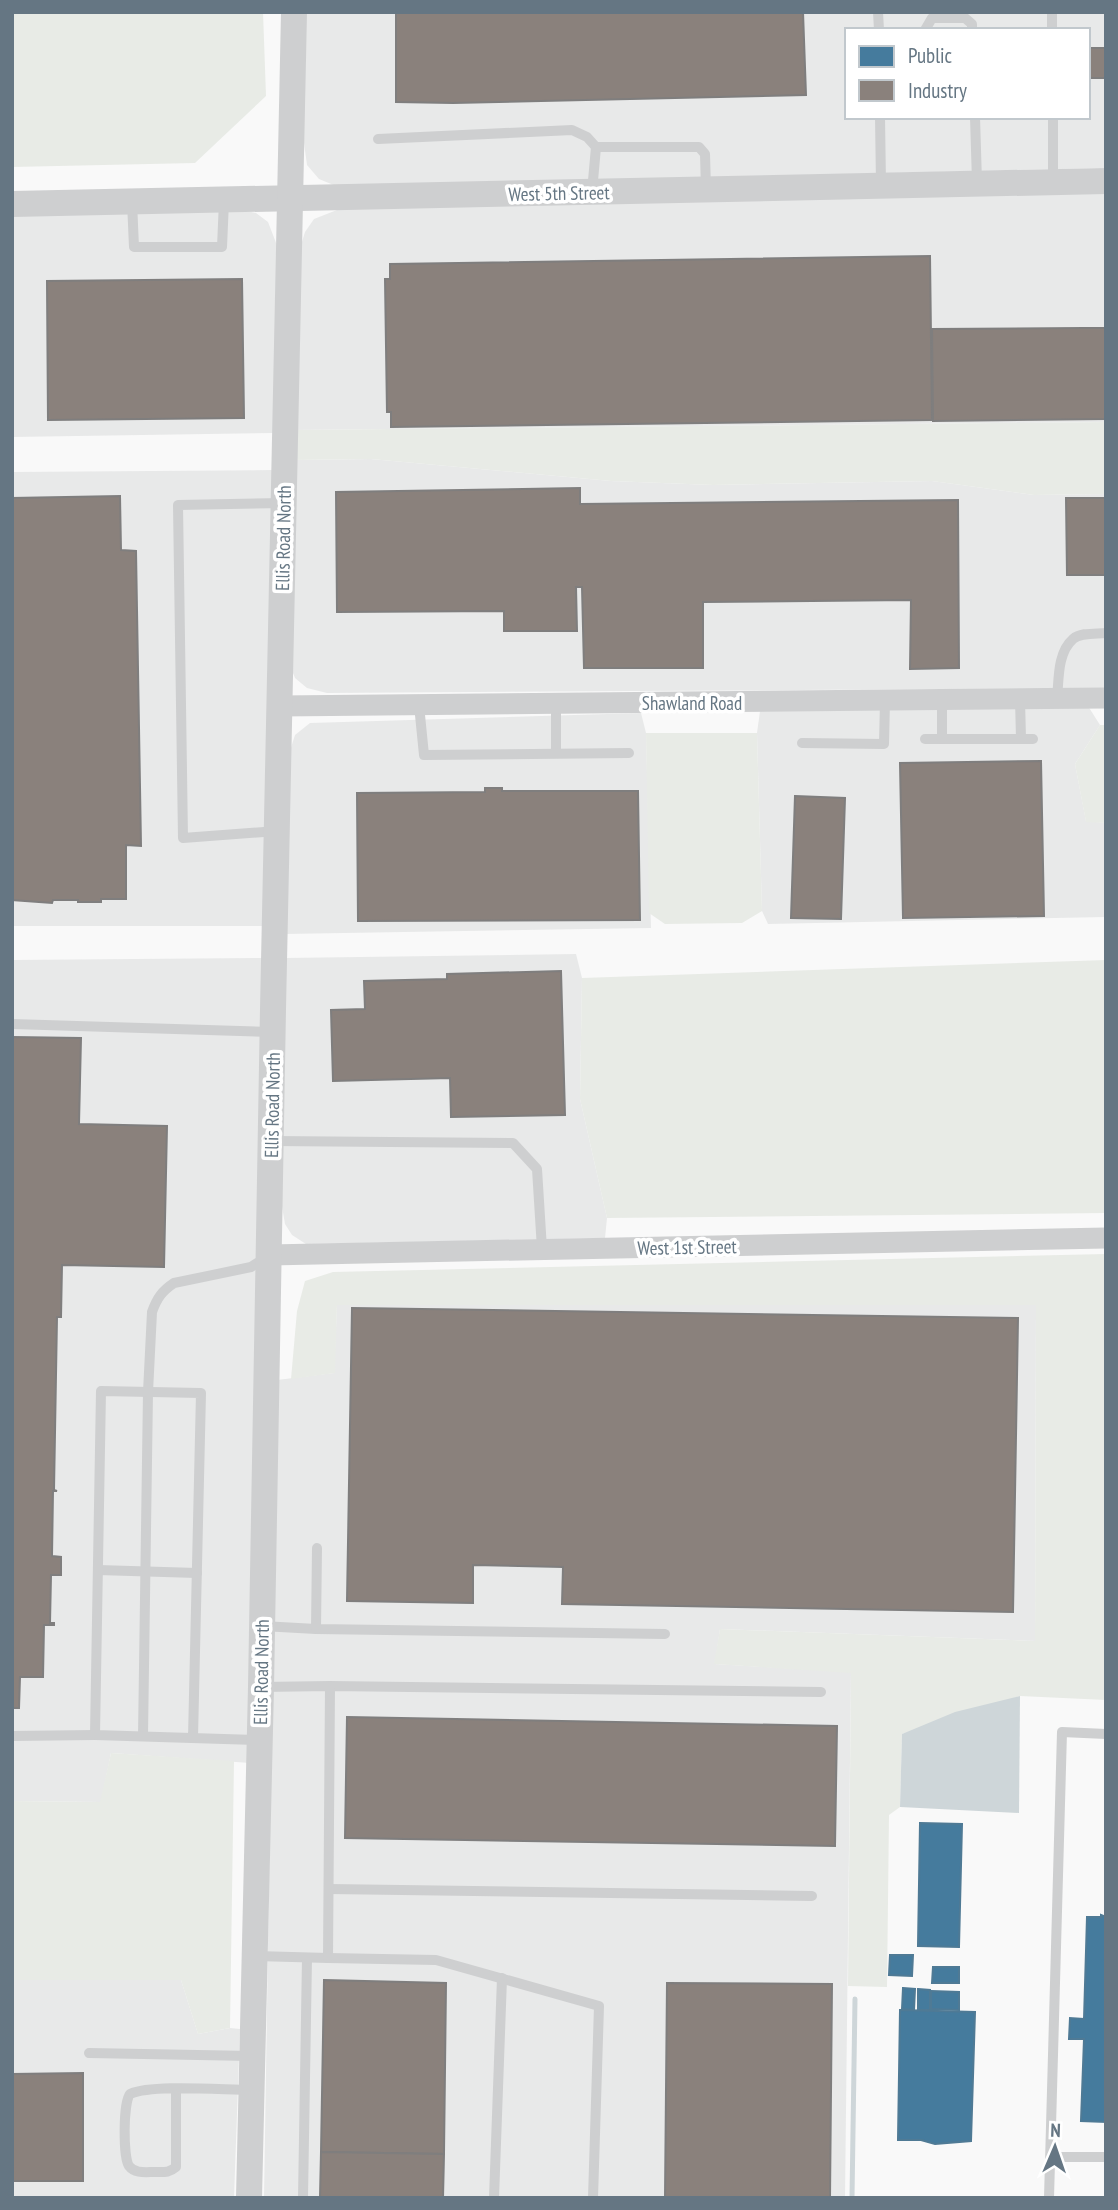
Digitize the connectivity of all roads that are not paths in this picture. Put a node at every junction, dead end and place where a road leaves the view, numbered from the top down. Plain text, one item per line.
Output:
1 (294, 12) edge
2 (926, 28) edge
3 (972, 28) edge
4 (880, 119) edge
5 (975, 119) edge
6 (1053, 119) edge
7 (378, 139) dead end
8 (596, 147) junction
9 (1106, 181) edge
10 (1053, 182) junction
11 (977, 185) junction
12 (881, 187) junction
13 (706, 189) junction
14 (592, 192) junction
15 (289, 199) junction
16 (224, 200) junction
17 (132, 202) junction
18 (12, 204) edge
19 (284, 503) junction
20 (1106, 633) edge
21 (1106, 698) edge
22 (1020, 699) junction
23 (1057, 699) junction
24 (885, 701) junction
25 (942, 701) junction
26 (556, 704) junction
27 (419, 705) junction
28 (279, 706) junction
29 (925, 739) dead end
30 (942, 739) junction
31 (1021, 739) junction
32 (1033, 739) dead end
33 (802, 743) dead end
34 (556, 753) junction
35 (629, 753) dead end
36 (277, 831) junction
37 (12, 1024) edge
38 (273, 1032) junction
39 (272, 1141) junction
40 (1106, 1238) edge
41 (542, 1250) junction
42 (269, 1255) junction
43 (148, 1392) junction
44 (317, 1548) dead end
45 (98, 1570) junction
46 (144, 1572) junction
47 (197, 1573) junction
48 (262, 1626) junction
49 (316, 1629) junction
50 (665, 1634) dead end
51 (330, 1686) junction
52 (261, 1687) junction
53 (821, 1692) dead end
54 (1106, 1734) edge
55 (95, 1735) junction
56 (12, 1736) edge
57 (143, 1736) junction
58 (193, 1738) junction
59 (260, 1740) junction
60 (329, 1889) junction
61 (812, 1896) dead end
62 (255, 1956) junction
63 (307, 1958) junction
64 (327, 1958) junction
65 (502, 1979) junction
66 (89, 2053) dead end
67 (252, 2056) junction
68 (176, 2090) junction
69 (251, 2090) junction
70 (1051, 2157) junction
71 (1106, 2157) edge
72 (248, 2198) edge
73 (303, 2198) edge
74 (494, 2198) edge
75 (593, 2198) edge
76 (1049, 2198) edge

1 - 15 street, Ellis Road North
2 - 3 lane
4 - 12 lane
5 - 11 lane
6 - 10 lane
7 - 8 lane
8 - 13 lane
8 - 14 lane
9 - 10 street, West 5th Street
10 - 11 street, West 5th Street
11 - 12 street, West 5th Street
12 - 13 street, West 5th Street
13 - 14 street, West 5th Street
14 - 15 street, West 5th Street
15 - 16 street, West 5th Street
15 - 19 street, Ellis Road North
16 - 17 street, West 5th Street
16 - 17 lane
17 - 18 street, West 5th Street
19 - 28 street, Ellis Road North
19 - 36 lane
20 - 23 lane
21 - 23 street, Shawland Road
22 - 23 street, Shawland Road
22 - 25 street, Shawland Road
22 - 31 lane
24 - 25 street, Shawland Road
24 - 26 street, Shawland Road
24 - 33 lane
25 - 30 lane
26 - 27 street, Shawland Road
26 - 34 lane
27 - 28 street, Shawland Road
27 - 34 lane
28 - 36 street, Ellis Road North
29 - 30 lane
30 - 31 lane
31 - 32 lane
34 - 35 lane
36 - 38 street, Ellis Road North
37 - 38 lane
38 - 39 street, Ellis Road North
39 - 41 lane
39 - 42 street, Ellis Road North
40 - 41 street, West 1st Street
41 - 42 street, West 1st Street
42 - 43 lane
42 - 48 street, Ellis Road North
43 - 45 lane
43 - 46 lane
43 - 47 lane
44 - 49 lane
45 - 46 lane
45 - 55 lane
46 - 47 lane
46 - 57 lane
47 - 58 lane
48 - 49 lane
48 - 52 street, Ellis Road North
49 - 50 lane
51 - 52 lane
51 - 53 lane
51 - 60 lane
52 - 59 street, Ellis Road North
54 - 70 lane
55 - 56 lane
55 - 57 lane
57 - 58 lane
58 - 59 lane
59 - 62 street, Ellis Road North
60 - 61 lane
60 - 64 lane
62 - 63 lane
62 - 67 street, Ellis Road North
63 - 64 lane
63 - 73 lane
64 - 65 lane
65 - 74 lane
65 - 75 lane
66 - 67 lane
67 - 69 street, Ellis Road North
68 - 68 lane
68 - 69 lane
69 - 72 street, Ellis Road North
70 - 71 lane
70 - 76 lane

